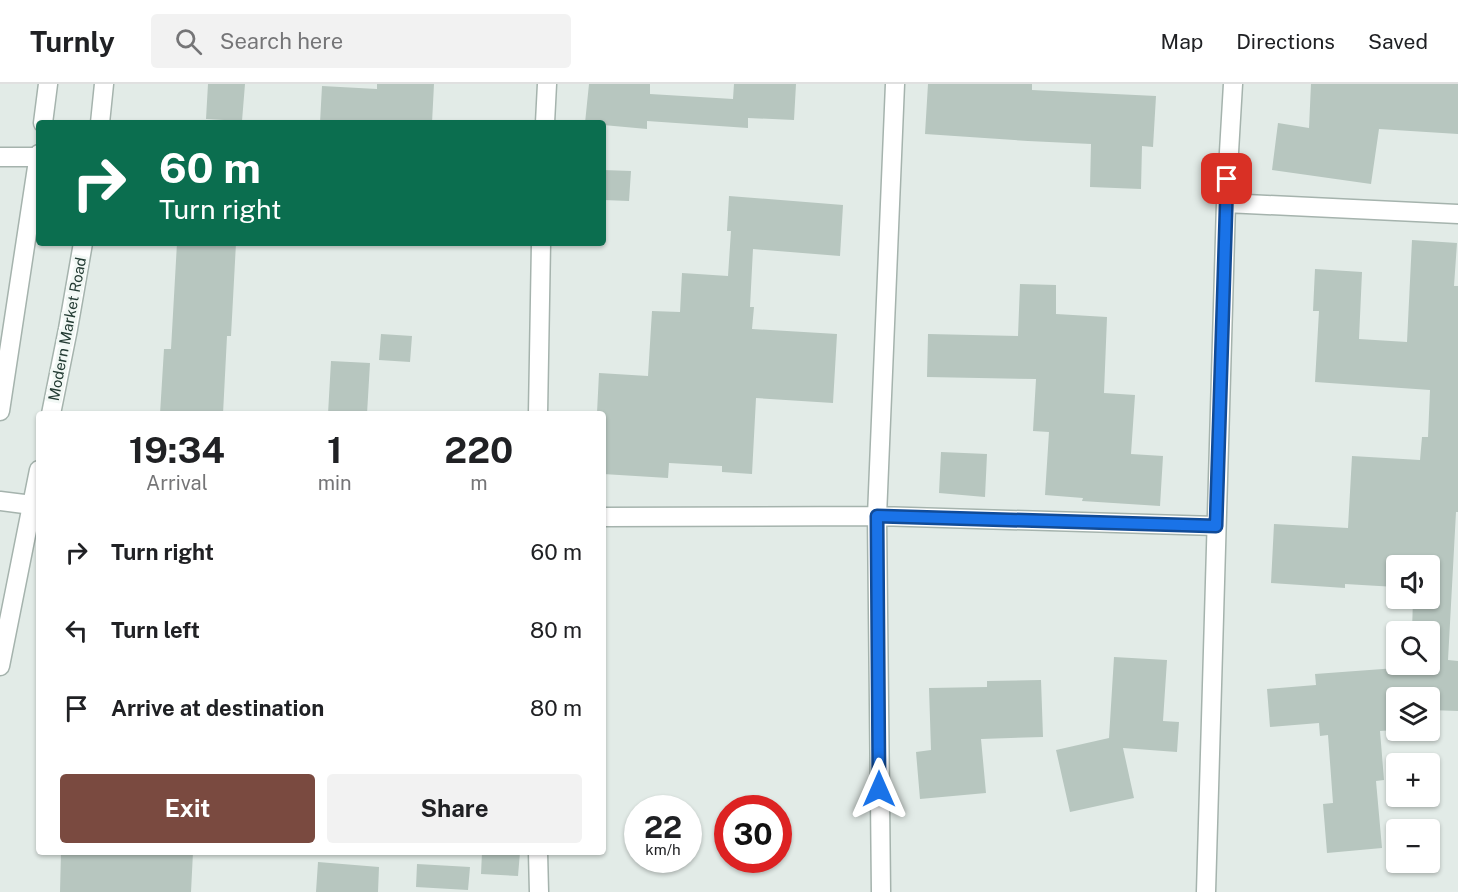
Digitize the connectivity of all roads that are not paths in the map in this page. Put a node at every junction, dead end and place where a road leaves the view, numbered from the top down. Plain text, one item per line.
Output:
1 (48, 84) edge
2 (104, 84) edge
3 (548, 84) edge
4 (895, 84) edge
5 (1233, 84) edge
6 (43, 120) edge
7 (100, 120) edge
8 (545, 120) edge
9 (36, 155) edge
10 (0, 157) edge
11 (36, 175) edge
12 (1226, 203) junction
13 (1458, 214) edge
14 (82, 246) edge
15 (541, 246) edge
16 (0, 411) edge
17 (52, 411) edge
18 (538, 411) edge
19 (0, 501) edge
20 (35, 505) edge
21 (877, 516) junction
22 (606, 517) edge
23 (1216, 526) junction
24 (0, 666) edge
25 (538, 855) edge
26 (539, 892) edge
27 (881, 892) edge
28 (1206, 892) edge

1 - 6 street
2 - 7 street
3 - 8 street
4 - 21 street
5 - 12 street
9 - 10 street
11 - 16 street
12 - 13 street
12 - 23 street
14 - 17 street, Modern Market Road
15 - 18 street
19 - 20 street
20 - 24 street
21 - 22 street
21 - 23 street
21 - 27 street
23 - 28 street
25 - 26 street

